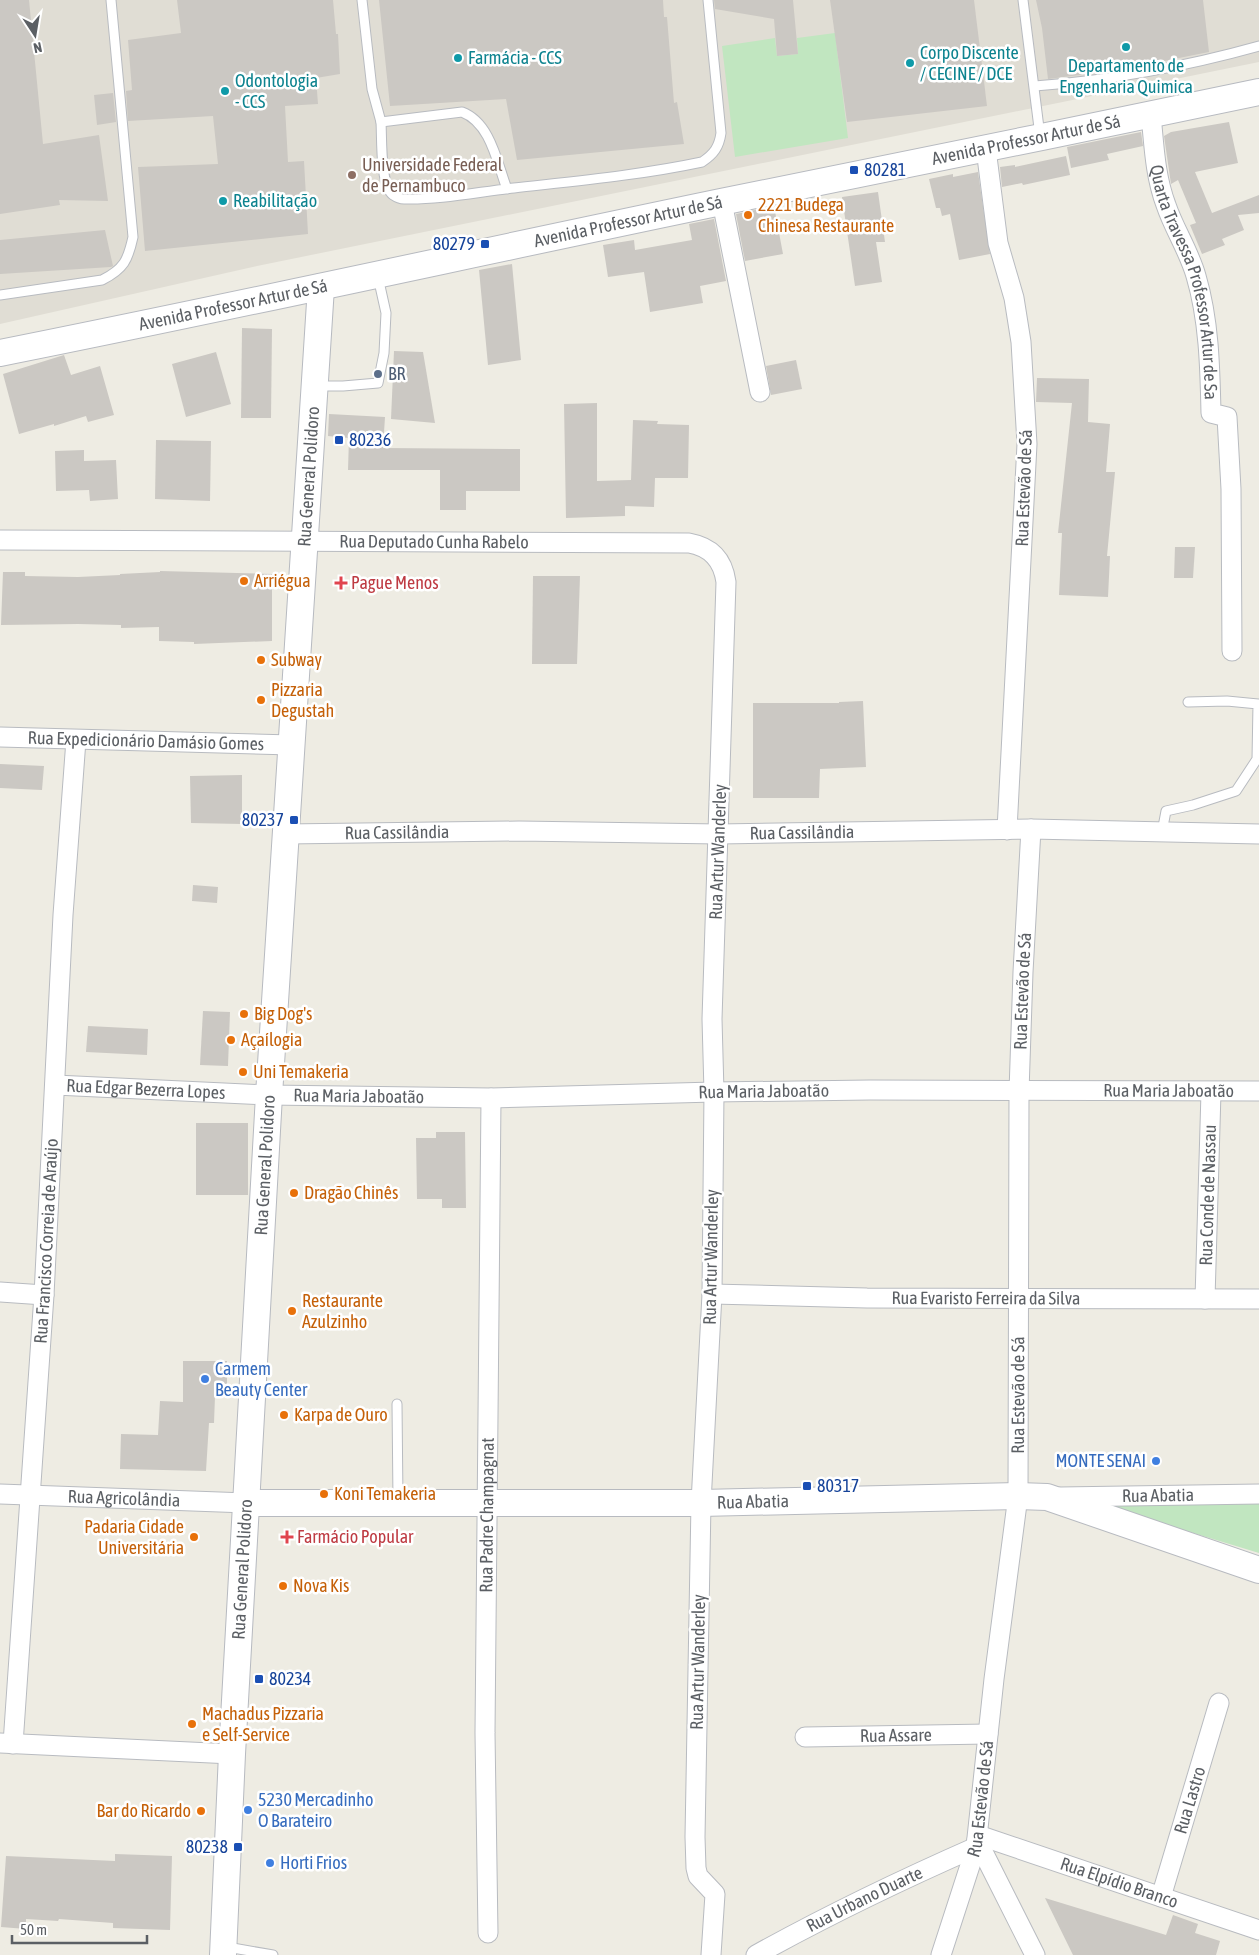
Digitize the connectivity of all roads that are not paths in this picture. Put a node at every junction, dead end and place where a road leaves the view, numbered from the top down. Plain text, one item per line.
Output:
1 (111, 0) edge
2 (362, 0) edge
3 (708, 0) edge
4 (1023, 0) edge
5 (1259, 46) edge
6 (1035, 86) junction
7 (1259, 92) edge
8 (1151, 115) junction
9 (381, 122) junction
10 (1040, 138) junction
11 (986, 150) junction
12 (507, 189) junction
13 (722, 202) junction
14 (378, 274) junction
15 (321, 287) junction
16 (0, 295) edge
17 (0, 353) edge
18 (314, 386) junction
19 (760, 392) dead end
20 (0, 540) edge
21 (304, 542) junction
22 (715, 554) joint
23 (1232, 651) dead end
24 (1188, 702) dead end
25 (0, 737) edge
26 (76, 740) junction
27 (292, 745) junction
28 (1031, 829) junction
29 (1007, 830) junction
30 (1162, 832) junction
31 (286, 834) junction
32 (719, 834) junction
33 (1259, 834) edge
34 (55, 1085) junction
35 (1259, 1091) edge
36 (714, 1092) junction
37 (1018, 1092) junction
38 (1211, 1092) junction
39 (269, 1095) junction
40 (491, 1098) junction
41 (0, 1292) edge
42 (712, 1294) junction
43 (44, 1295) junction
44 (1018, 1299) junction
45 (1205, 1299) junction
46 (1259, 1299) edge
47 (397, 1404) dead end
48 (0, 1494) edge
49 (29, 1494) junction
50 (1259, 1494) edge
51 (1018, 1496) junction
52 (1047, 1497) junction
53 (247, 1503) junction
54 (398, 1503) junction
55 (488, 1504) junction
56 (701, 1504) junction
57 (1259, 1570) edge
58 (1219, 1703) dead end
59 (988, 1734) junction
60 (805, 1738) dead end
61 (7, 1744) edge
62 (232, 1754) junction
63 (977, 1841) junction
64 (1160, 1897) junction
65 (1259, 1930) edge
66 (488, 1933) dead end
67 (223, 1951) edge
68 (273, 1955) edge
69 (711, 1955) edge
70 (756, 1955) edge
71 (941, 1955) edge
72 (1035, 1955) edge

1 - 16 lane
2 - 9 lane
3 - 12 lane
4 - 6 lane
5 - 6 lane
6 - 10 lane
7 - 8 street, Avenida Professor Artur de Sá
8 - 10 street, Avenida Professor Artur de Sá
8 - 23 street, Quarta Travessa Professor Artur de Sa
9 - 12 lane
9 - 12 lane
10 - 11 street, Avenida Professor Artur de Sá
11 - 13 street, Avenida Professor Artur de Sá
11 - 29 street, Rua Estevão de Sá
13 - 14 street, Avenida Professor Artur de Sá
13 - 19 street
14 - 15 street, Avenida Professor Artur de Sá
14 - 18 lane
15 - 17 street, Avenida Professor Artur de Sá
15 - 18 street, Rua General Polidoro
18 - 21 street, Rua General Polidoro
20 - 21 street, Rua Deputado Cunha Rabelo
21 - 22 street, Rua Deputado Cunha Rabelo
21 - 27 street, Rua General Polidoro
22 - 32 street, Rua Artur Wanderley
24 - 30 lane
25 - 26 street, Rua Expedicionário Damásio Gomes
26 - 27 street, Rua Expedicionário Damásio Gomes
26 - 34 street, Rua Francisco Correia de Araújo
27 - 31 street, Rua General Polidoro
28 - 29 street, Rua Cassilândia
28 - 30 street, Rua Cassilândia
28 - 37 street, Rua Estevão de Sá
29 - 32 street, Rua Cassilândia
30 - 33 street, Rua Cassilândia
31 - 32 street, Rua Cassilândia
31 - 39 street, Rua General Polidoro
32 - 36 street, Rua Artur Wanderley
34 - 39 street, Rua Edgar Bezerra Lopes
34 - 43 street, Rua Francisco Correia de Araújo
35 - 38 street, Rua Maria Jaboatão
36 - 37 street, Rua Maria Jaboatão
36 - 40 street, Rua Maria Jaboatão
36 - 42 street, Rua Artur Wanderley
37 - 38 street, Rua Maria Jaboatão
37 - 44 street, Rua Estevão de Sá
38 - 45 street, Rua Conde de Nassau
39 - 40 street, Rua Maria Jaboatão
39 - 53 street, Rua General Polidoro
40 - 55 street, Rua Padre Champagnat
41 - 43 street
42 - 44 street, Rua Evaristo Ferreira da Silva
42 - 56 street, Rua Artur Wanderley
43 - 49 street, Rua Francisco Correia de Araújo
44 - 45 street, Rua Evaristo Ferreira da Silva
44 - 51 street, Rua Estevão de Sá
45 - 46 street, Rua Evaristo Ferreira da Silva
47 - 54 lane
48 - 49 street, Rua Agricolândia
49 - 53 street, Rua Agricolândia
49 - 61 street, Rua Francisco Correia de Araújo
50 - 52 street, Rua Abatia
51 - 52 street, Rua Abatia
51 - 56 street, Rua Abatia
51 - 59 street, Rua Estevão de Sá
52 - 57 street
53 - 54 street, Rua Abatia
53 - 62 street, Rua General Polidoro
54 - 55 street, Rua Abatia
55 - 56 street, Rua Abatia
55 - 66 street, Rua Padre Champagnat
56 - 69 street, Rua Artur Wanderley
58 - 64 street, Rua Lastro
59 - 60 street, Rua Assare
59 - 63 street, Rua Estevão de Sá
61 - 62 street
62 - 67 street, Rua General Polidoro
63 - 64 street, Rua Elpídio Branco
63 - 70 street, Rua Urbano Duarte
63 - 71 street, Rua Estevão de Sá
63 - 72 street
64 - 65 street, Rua Elpídio Branco
67 - 68 lane

